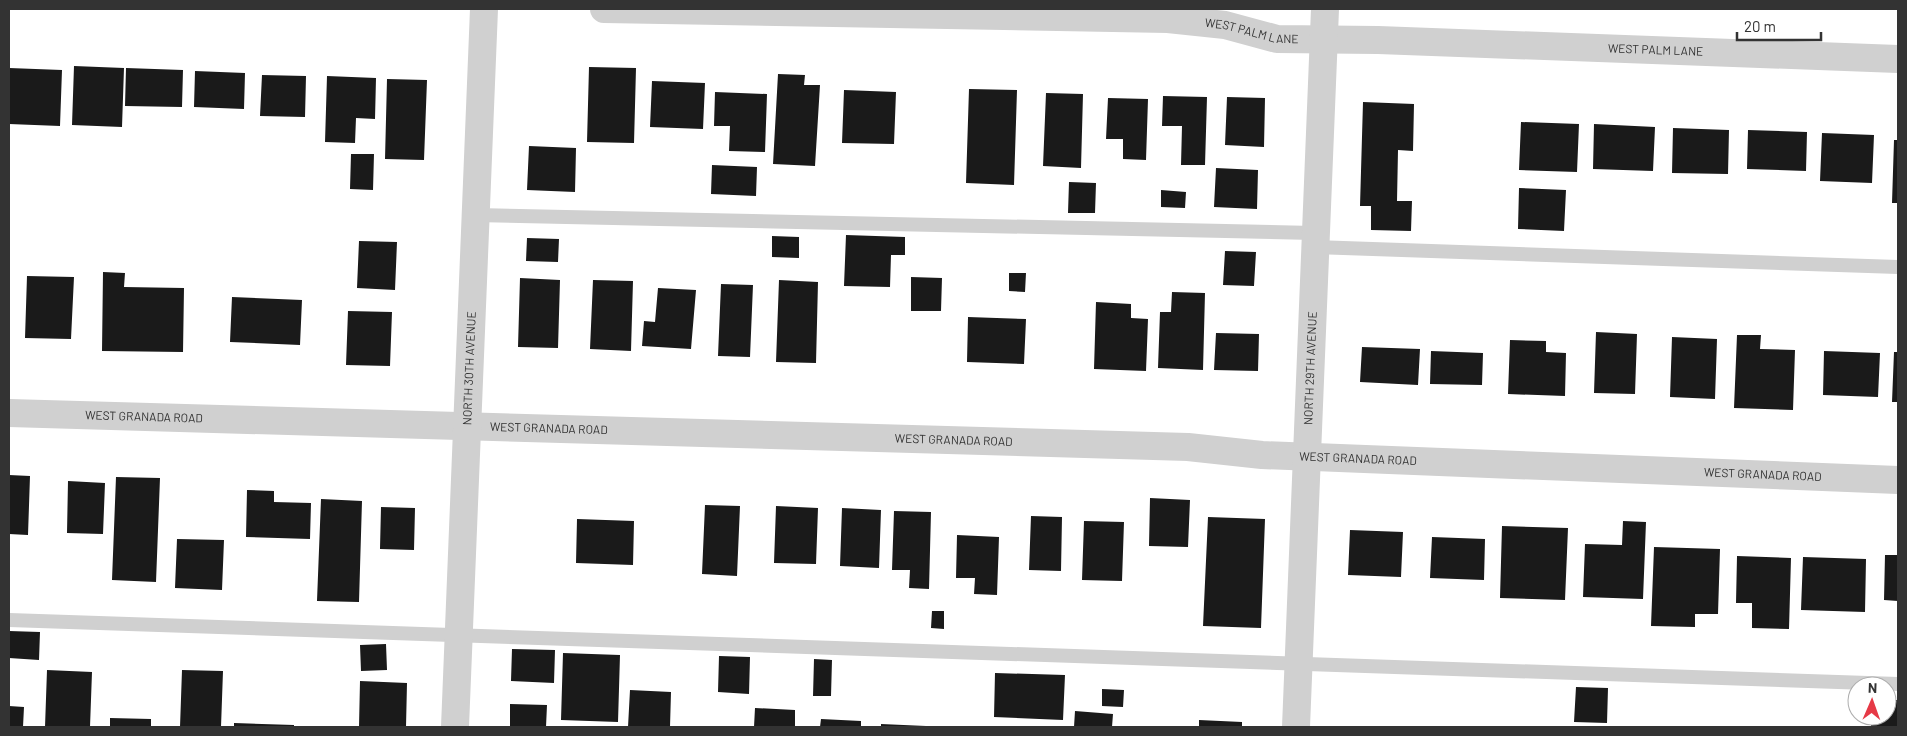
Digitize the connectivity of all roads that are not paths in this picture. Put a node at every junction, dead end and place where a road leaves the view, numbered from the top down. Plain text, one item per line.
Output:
1 (484, 9) edge
2 (604, 9) edge
3 (1325, 9) edge
4 (1324, 40) junction
5 (1898, 59) edge
6 (475, 216) junction
7 (1314, 240) junction
8 (1898, 267) edge
9 (9, 413) edge
10 (467, 427) junction
11 (1307, 456) junction
12 (1898, 480) edge
13 (9, 620) edge
14 (459, 636) junction
15 (1299, 663) junction
16 (1898, 684) edge
17 (455, 727) edge
18 (1296, 727) edge

1 - 6 street, NORTH 30TH AVENUE
2 - 4 street, WEST PALM LANE
3 - 4 street, NORTH 29TH AVENUE
4 - 5 street, WEST PALM LANE
4 - 7 street, NORTH 29TH AVENUE
6 - 7 lane
6 - 10 street, NORTH 30TH AVENUE
7 - 8 lane
7 - 11 street, NORTH 29TH AVENUE
9 - 10 street, WEST GRANADA ROAD
10 - 11 street, WEST GRANADA ROAD
10 - 14 street, NORTH 30TH AVENUE
11 - 12 street, WEST GRANADA ROAD
11 - 15 street, NORTH 29TH AVENUE
13 - 14 lane
14 - 15 lane
14 - 17 street, NORTH 30TH AVENUE
15 - 16 lane
15 - 18 street, NORTH 29TH AVENUE

